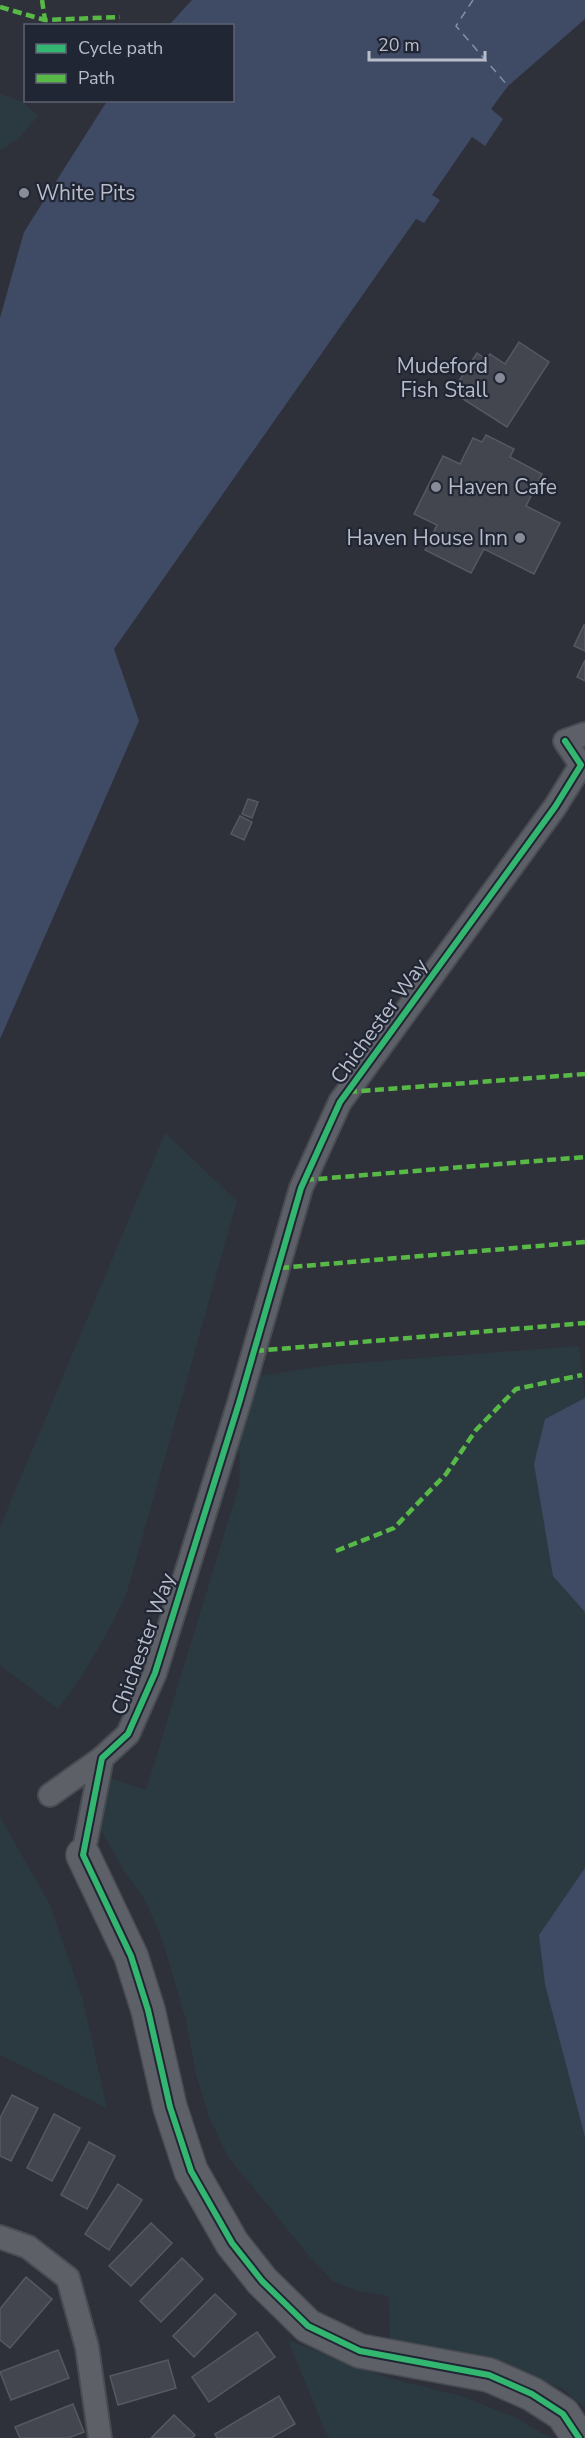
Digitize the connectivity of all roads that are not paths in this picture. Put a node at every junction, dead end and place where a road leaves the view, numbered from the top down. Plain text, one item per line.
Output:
1 (575, 737) edge
2 (102, 1758) junction
3 (50, 1795) dead end
4 (83, 1855) joint
5 (5, 2234) edge
6 (100, 2438) edge
7 (579, 2438) edge

1 - 2 lane, Chichester Way
2 - 3 lane, Chichester Way
2 - 4 lane
4 - 7 street
5 - 6 lane

